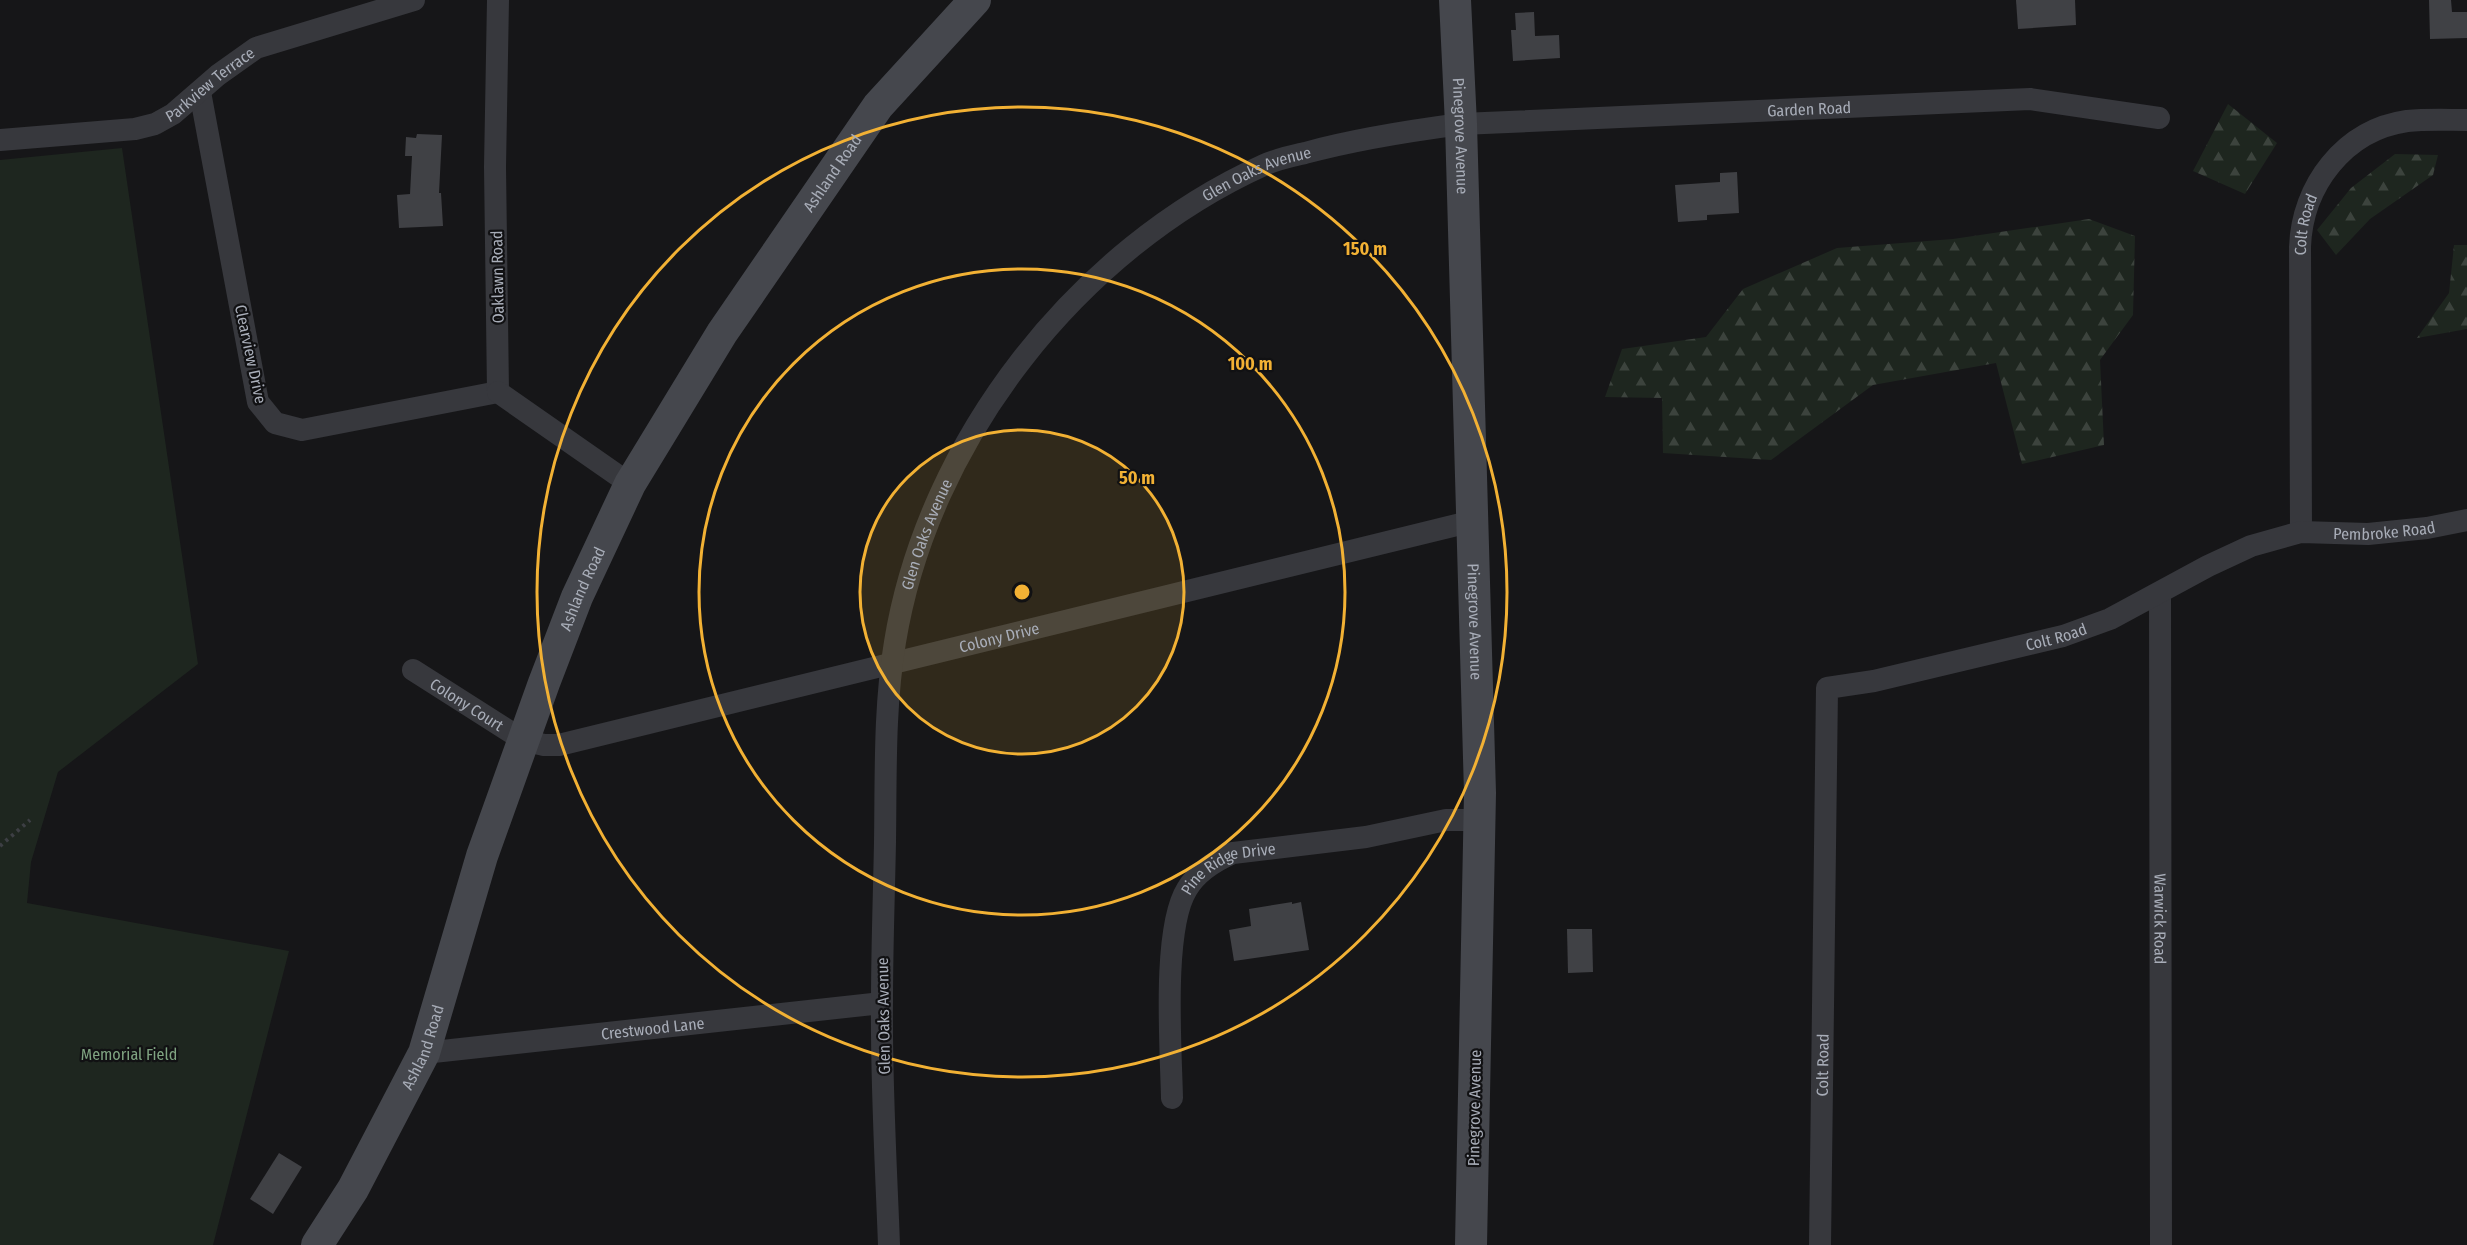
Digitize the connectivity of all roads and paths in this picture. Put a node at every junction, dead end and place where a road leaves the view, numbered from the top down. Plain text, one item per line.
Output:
1 (414, 0) edge
2 (498, 0) edge
3 (975, 0) edge
4 (1455, 0) edge
5 (200, 92) junction
6 (2159, 118) dead end
7 (2467, 120) edge
8 (1461, 124) junction
9 (0, 140) edge
10 (498, 392) junction
11 (630, 484) junction
12 (1473, 521) junction
13 (2467, 521) edge
14 (2301, 532) junction
15 (2160, 593) junction
16 (892, 663) junction
17 (413, 670) dead end
18 (523, 740) junction
19 (30, 820) dead end
20 (1480, 820) junction
21 (0, 846) edge
22 (882, 1003) junction
23 (424, 1053) junction
24 (1172, 1098) dead end
25 (317, 1245) edge
26 (889, 1245) edge
27 (1471, 1245) edge
28 (1820, 1245) edge
29 (2161, 1245) edge

1 - 5 street, Parkview Terrace
2 - 10 street, Oaklawn Road
3 - 11 street, Ashland Road
4 - 8 street, Pinegrove Avenue
5 - 9 street, Parkview Terrace
5 - 10 street, Clearview Drive
6 - 8 street, Garden Road
7 - 14 street, Colt Road
8 - 12 street, Pinegrove Avenue
8 - 16 street, Glen Oaks Avenue
10 - 11 street
11 - 18 street, Ashland Road
12 - 16 street, Colony Drive
12 - 20 street, Pinegrove Avenue
13 - 14 street, Pembroke Road
14 - 15 street, Colt Road
15 - 28 street, Colt Road
15 - 29 street, Warwick Road
16 - 18 street, Colony Drive
16 - 22 street, Glen Oaks Avenue
17 - 18 street, Colony Court
18 - 23 street, Ashland Road
19 - 21 path
20 - 24 street, Pine Ridge Drive
20 - 27 street, Pinegrove Avenue
22 - 23 street, Crestwood Lane
22 - 26 street, Glen Oaks Avenue
23 - 25 street, Ashland Road

